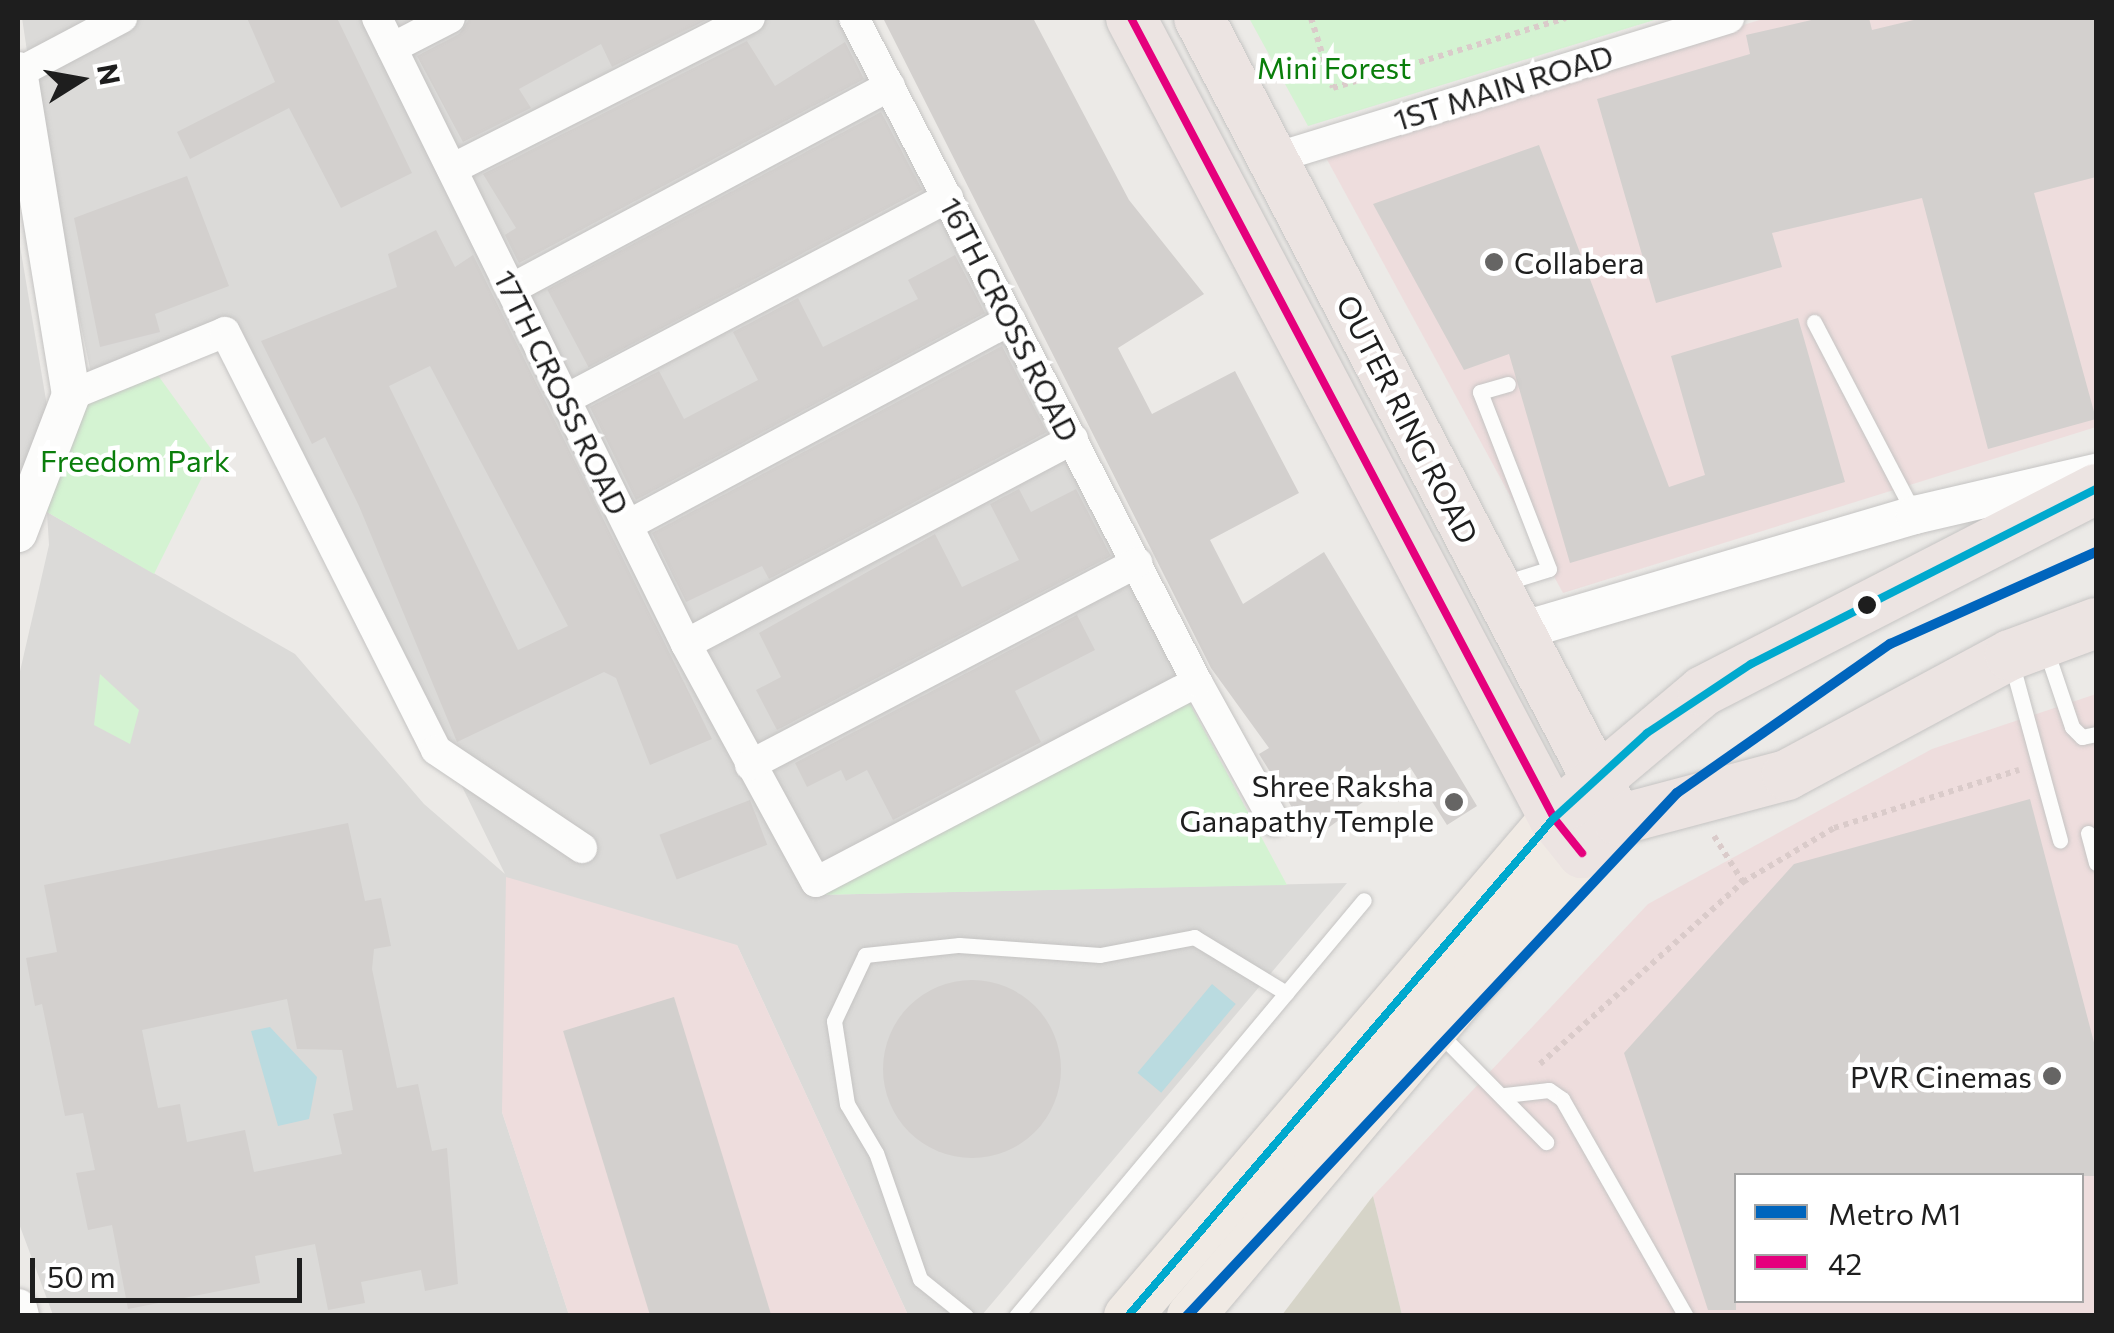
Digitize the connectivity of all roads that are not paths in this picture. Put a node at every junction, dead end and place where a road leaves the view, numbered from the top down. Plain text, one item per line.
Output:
1 (122, 18) edge
2 (378, 18) edge
3 (450, 18) edge
4 (750, 18) edge
5 (854, 18) edge
6 (1131, 18) edge
7 (1199, 18) edge
8 (1729, 18) edge
9 (392, 48) junction
10 (18, 73) edge
11 (890, 86) junction
12 (1278, 157) junction
13 (452, 170) junction
14 (948, 198) junction
15 (511, 289) junction
16 (1012, 320) junction
17 (1814, 322) dead end
18 (1508, 384) dead end
19 (70, 395) junction
20 (566, 399) junction
21 (1072, 439) junction
22 (2096, 473) edge
23 (2096, 489) edge
24 (1915, 514) junction
25 (628, 525) junction
26 (18, 533) edge
27 (1137, 563) junction
28 (1493, 586) junction
29 (2096, 623) edge
30 (1516, 632) junction
31 (686, 644) junction
32 (2027, 649) junction
33 (1197, 682) junction
34 (2096, 734) edge
35 (750, 765) junction
36 (1606, 800) junction
37 (1274, 821) dead end
38 (2088, 832) dead end
39 (1568, 835) junction
40 (2060, 840) dead end
41 (582, 848) dead end
42 (2096, 863) edge
43 (1364, 900) dead end
44 (1286, 993) junction
45 (1433, 1026) junction
46 (1505, 1095) junction
47 (1546, 1142) dead end
48 (18, 1308) edge
49 (20, 1316) edge
50 (966, 1316) edge
51 (1016, 1316) edge
52 (1128, 1316) edge
53 (1191, 1316) edge
54 (1686, 1316) edge

1 - 10 street
2 - 9 street, 17TH CROSS ROAD
3 - 9 street
4 - 13 street
5 - 11 street, 16TH CROSS ROAD
6 - 39 highway, OUTER RING ROAD
7 - 12 highway, OUTER RING ROAD
8 - 12 street, 1ST MAIN ROAD
9 - 13 street, 17TH CROSS ROAD
10 - 19 street
11 - 14 street, 16TH CROSS ROAD
11 - 15 street
12 - 28 highway, OUTER RING ROAD
13 - 15 street, 17TH CROSS ROAD
14 - 16 street, 16TH CROSS ROAD
14 - 20 street
15 - 20 street, 17TH CROSS ROAD
16 - 21 street, 16TH CROSS ROAD
16 - 25 street
17 - 24 lane
18 - 28 lane
19 - 26 street
19 - 41 street
20 - 25 street, 17TH CROSS ROAD
21 - 27 street, 16TH CROSS ROAD
21 - 31 street
22 - 24 street
23 - 36 highway
24 - 30 street
25 - 31 street, 17TH CROSS ROAD
27 - 33 street, 16TH CROSS ROAD
27 - 35 street
28 - 30 highway, OUTER RING ROAD
29 - 32 highway
30 - 36 highway, OUTER RING ROAD
31 - 35 street, 17TH CROSS ROAD
32 - 34 lane
32 - 36 highway
32 - 40 lane
33 - 35 street, 17TH CROSS ROAD
33 - 37 street, 16TH CROSS ROAD
36 - 39 highway
38 - 42 lane
39 - 45 main road
39 - 52 main road
43 - 44 lane
44 - 50 lane
44 - 51 lane
45 - 46 lane
45 - 53 main road
46 - 47 lane
46 - 54 lane
48 - 49 street

